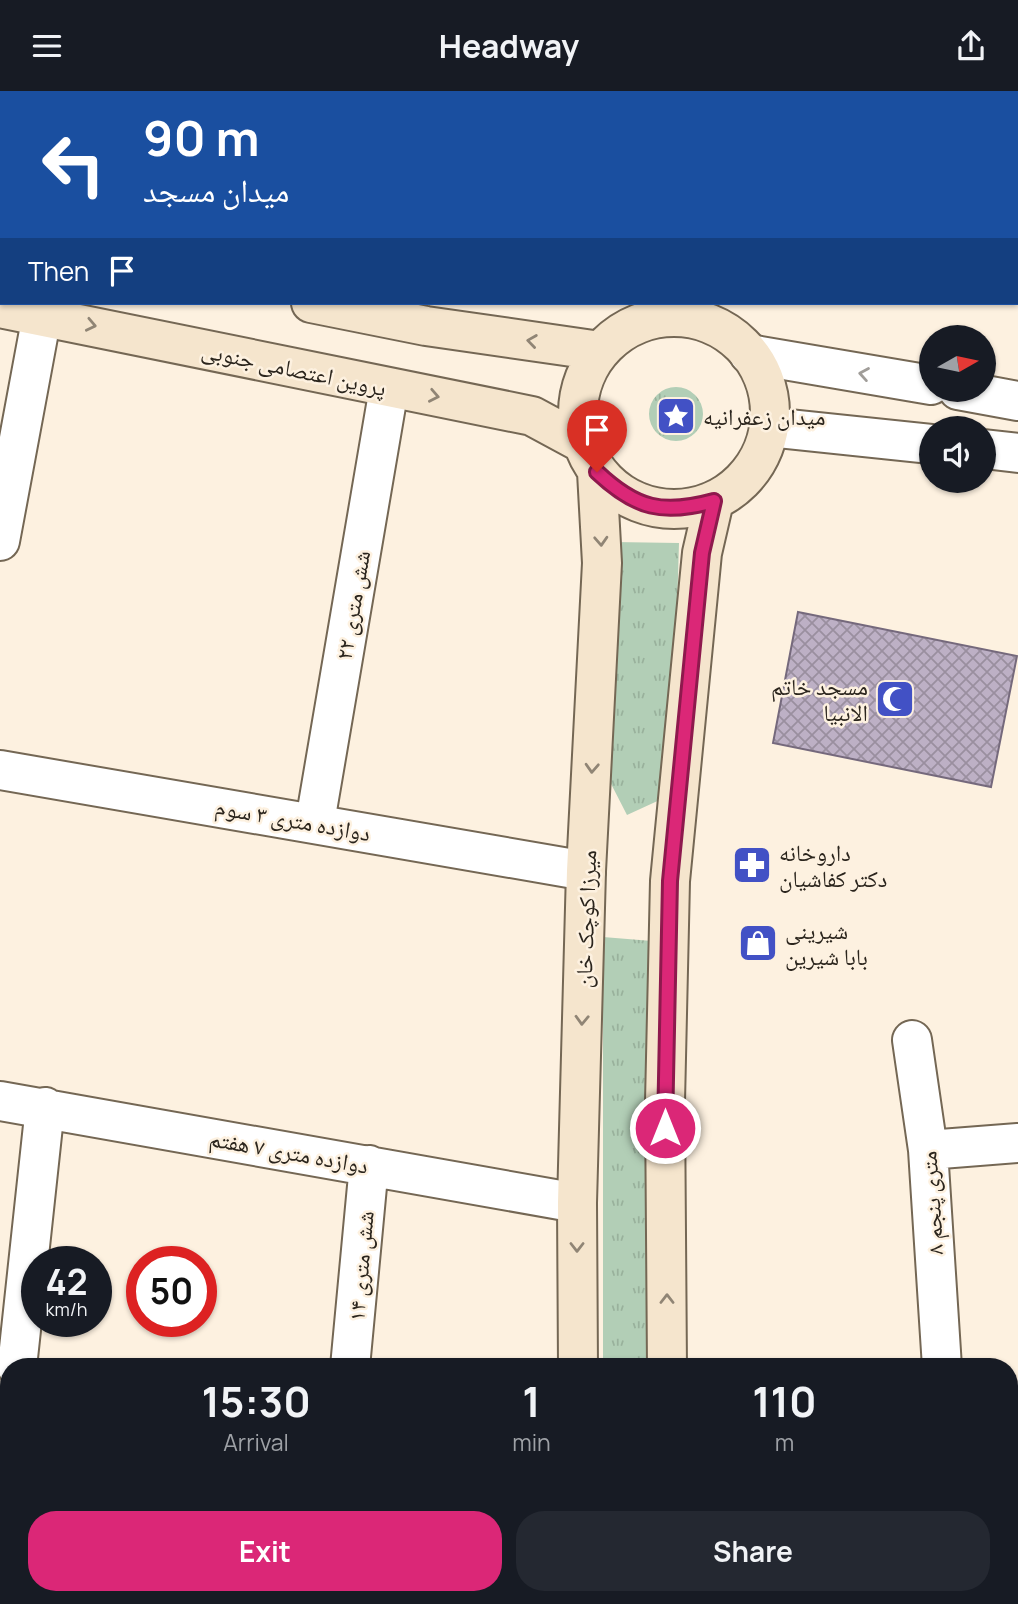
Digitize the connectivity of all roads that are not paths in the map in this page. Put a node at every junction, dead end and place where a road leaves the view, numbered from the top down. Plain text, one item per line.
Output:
1 (322, 305) edge
2 (0, 308) edge
3 (710, 314) edge
4 (42, 315) junction
5 (615, 328) edge
6 (749, 353) junction
7 (919, 384) edge
8 (389, 388) junction
9 (996, 397) edge
10 (1018, 401) edge
11 (769, 426) junction
12 (919, 443) edge
13 (996, 450) edge
14 (1018, 453) edge
15 (589, 458) junction
16 (714, 501) junction
17 (0, 541) edge
18 (0, 770) edge
19 (316, 822) junction
20 (586, 871) junction
21 (912, 1040) dead end
22 (0, 1101) edge
23 (45, 1107) junction
24 (1018, 1143) edge
25 (928, 1150) junction
26 (369, 1165) junction
27 (577, 1203) junction
28 (19, 1358) edge
29 (351, 1358) edge
30 (578, 1358) edge
31 (667, 1358) edge
32 (941, 1358) edge

5 -> 1 main road
2 - 4 main road, پروین اعتصامی جنوبی
3 - 5 main road
3 - 6 main road
4 -> 8 main road, پروین اعتصامی جنوبی
4 - 17 street
5 - 15 main road
7 -> 6 street
6 - 11 main road
8 -> 15 main road, پروین اعتصامی جنوبی
8 - 19 street, شش متری ۲۲
9 - 10 street
11 - 12 street
11 - 16 main road
13 - 14 street
15 - 16 main road
15 -> 20 main road, میرزا کوچک خان
31 -> 16 main road
18 - 19 street, دوازده متری ۳ سوم
19 - 20 street, دوازده متری ۳ سوم
20 -> 27 main road, میرزا کوچک خان
21 - 25 street, ۸ متری پنجم
22 - 23 street, دوازده متری ۷ هفتم
23 - 26 street, دوازده متری ۷ هفتم
23 - 28 street
24 - 25 street
25 - 32 street, ۸ متری پنجم
26 - 27 street, دوازده متری ۷ هفتم
26 - 29 street, شش متری ۱۴
27 -> 30 main road, میرزا کوچک خان

